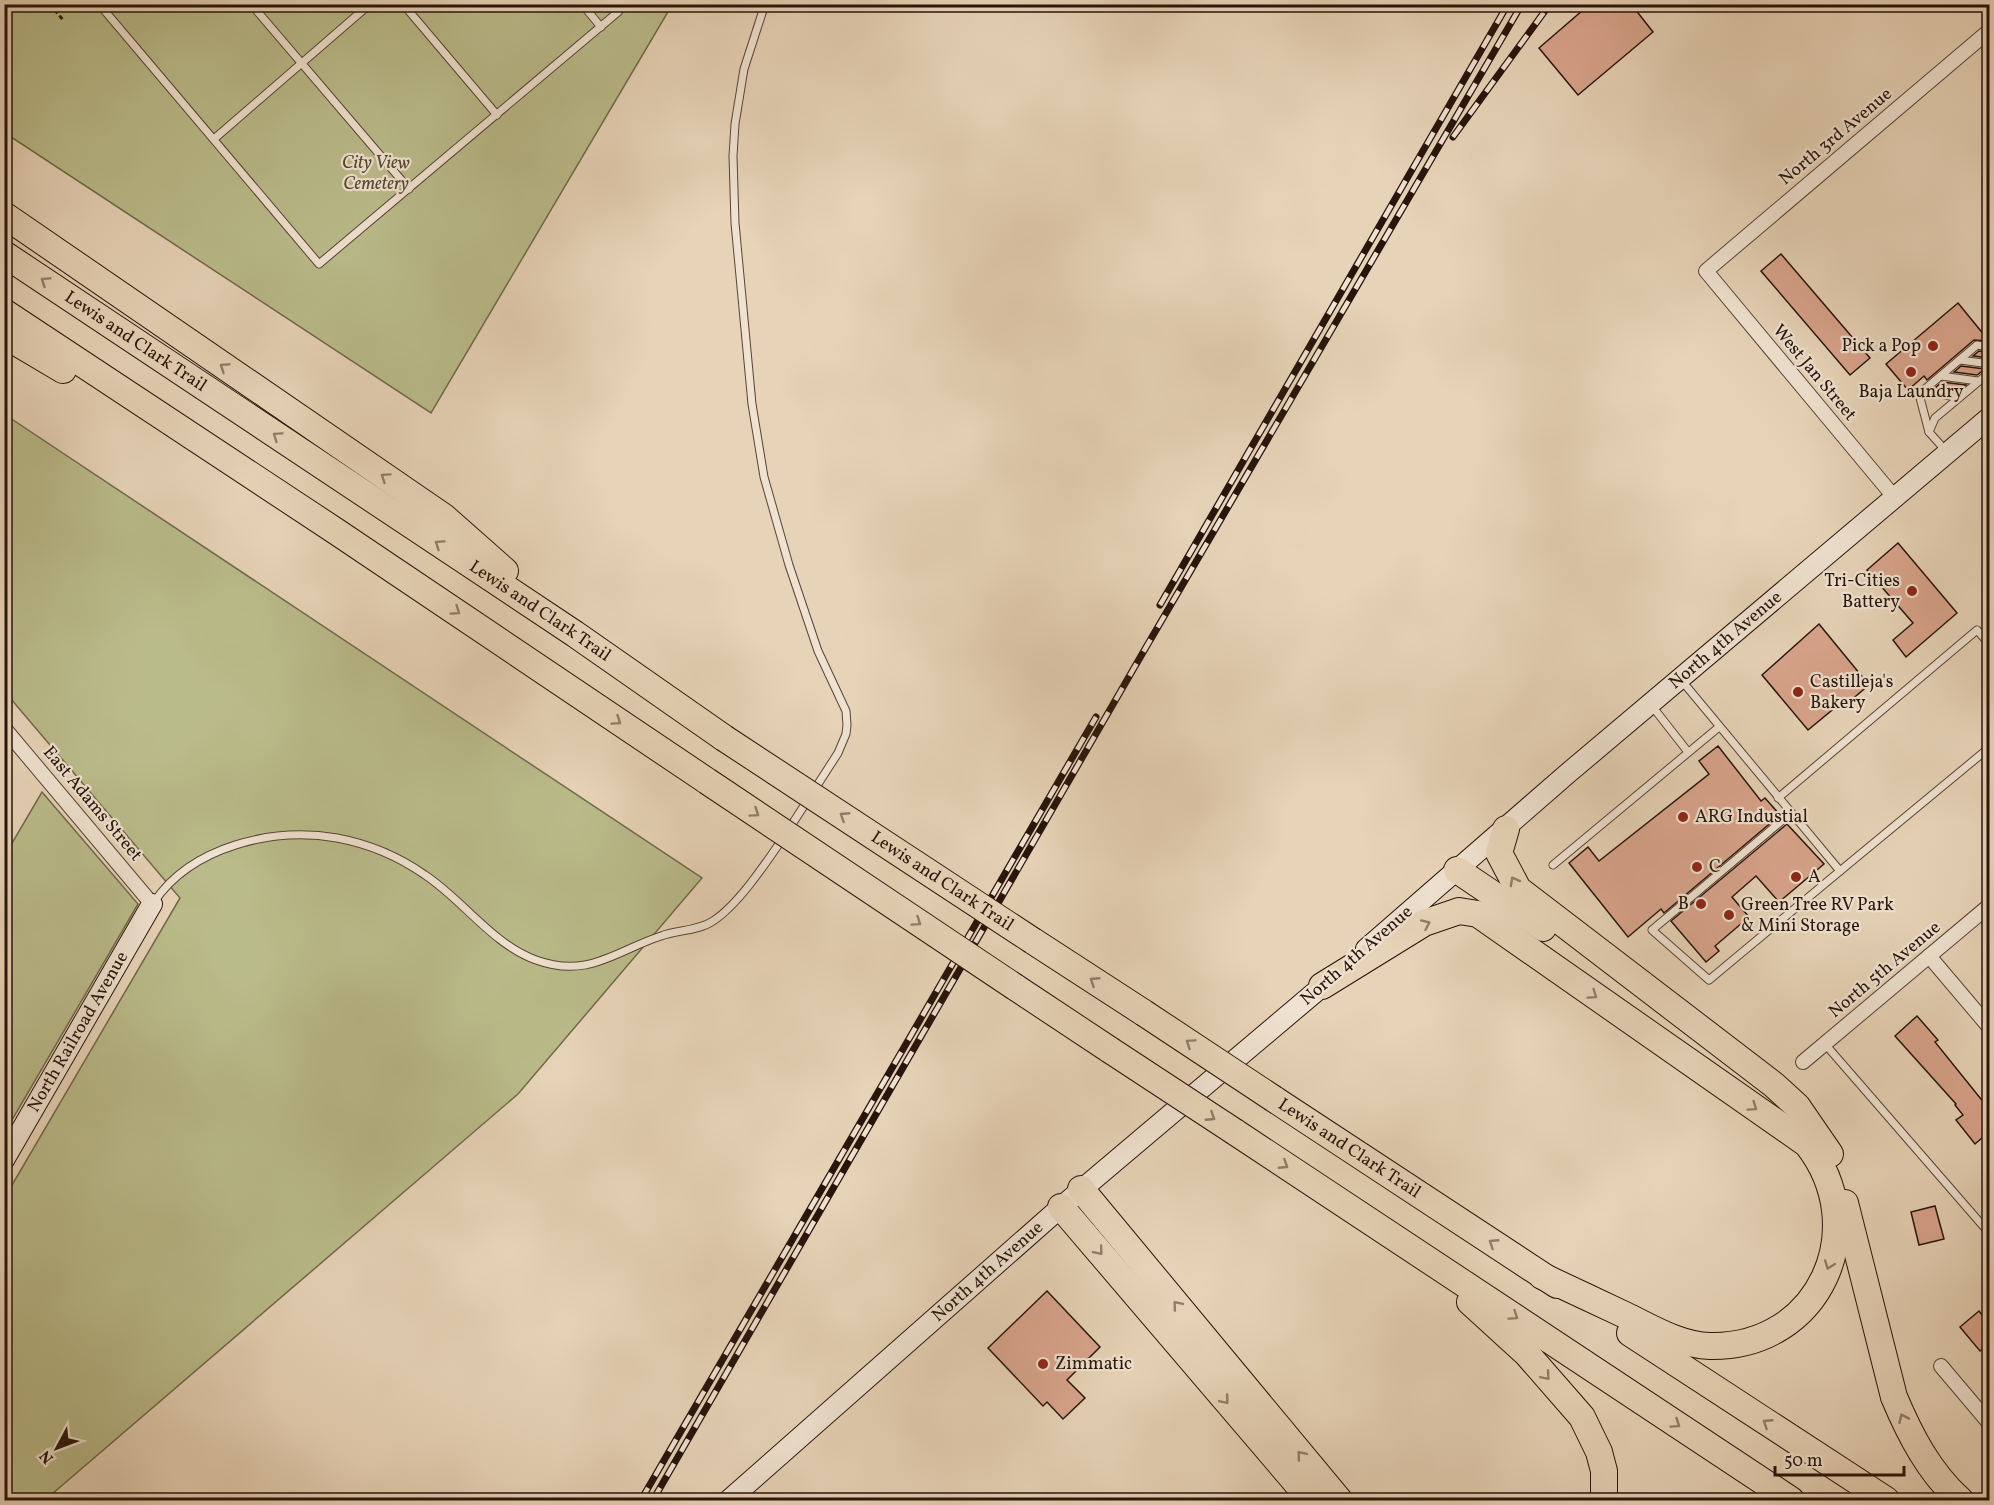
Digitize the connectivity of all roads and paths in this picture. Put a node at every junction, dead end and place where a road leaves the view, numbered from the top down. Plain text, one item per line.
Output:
1 (50, 4) edge
2 (99, 4) edge
3 (251, 4) edge
4 (370, 4) edge
5 (403, 4) edge
6 (582, 4) edge
7 (625, 4) edge
8 (765, 4) edge
9 (63, 20) dead end
10 (601, 27) junction
11 (1989, 30) edge
12 (302, 64) junction
13 (497, 115) junction
14 (214, 140) junction
15 (409, 189) junction
16 (4, 204) edge
17 (4, 215) edge
18 (32, 233) junction
19 (4, 254) edge
20 (1706, 272) joint
21 (4, 312) edge
22 (4, 335) edge
23 (1989, 347) edge
24 (1960, 360) junction
25 (1989, 364) edge
26 (1989, 372) edge
27 (1941, 376) junction
28 (1978, 381) junction
29 (1924, 390) junction
30 (1959, 398) junction
31 (1989, 417) edge
32 (1929, 432) junction
33 (1947, 453) junction
34 (1895, 498) junction
35 (338, 532) junction
36 (575, 634) junction
37 (1989, 645) edge
38 (1680, 679) junction
39 (1650, 704) junction
40 (1719, 727) junction
41 (4, 728) edge
42 (1989, 747) edge
43 (1688, 752) junction
44 (1778, 798) junction
45 (1791, 813) junction
46 (1506, 829) junction
47 (1553, 865) dead end
48 (1457, 870) junction
49 (1840, 871) junction
50 (152, 904) junction
51 (1989, 905) edge
52 (1478, 914) junction
53 (1929, 956) junction
54 (1322, 986) junction
55 (1989, 1028) edge
56 (1825, 1044) junction
57 (1803, 1062) dead end
58 (1774, 1085) junction
59 (4, 1160) edge
60 (1081, 1190) junction
61 (1060, 1207) junction
62 (1989, 1234) edge
63 (1413, 1248) junction
64 (1542, 1276) junction
65 (1941, 1366) dead end
66 (1989, 1424) edge
67 (729, 1500) edge
68 (1311, 1500) edge
69 (1339, 1500) edge
70 (1604, 1500) edge
71 (1791, 1500) edge
72 (1886, 1500) edge
73 (1960, 1500) edge

1 - 9 path
2 - 14 lane
3 - 12 lane
4 - 12 lane
5 - 13 lane
6 - 10 lane
7 - 10 lane
8 - 50 lane
10 - 13 lane
11 - 20 street, North 3rd Avenue
12 - 14 lane
12 - 15 lane
13 - 15 lane
14 - 15 lane
16 - 18 highway
17 - 18 highway
36 -> 18 highway
36 -> 19 highway, Lewis and Clark Trail
20 - 34 street, West Jan Street
21 - 35 highway
22 - 35 highway
23 - 24 lane
24 - 25 lane
24 - 27 lane
26 - 28 lane
27 - 28 lane
27 - 29 lane
28 - 30 lane
29 - 30 lane
29 - 32 lane
30 - 32 lane
31 - 33 main road, North 4th Avenue
32 - 33 lane
33 - 34 main road, North 4th Avenue
34 - 38 main road, North 4th Avenue
35 -> 63 highway, bridge
64 -> 36 highway, Lewis and Clark Trail, bridge
37 - 44 lane
38 - 39 main road, North 4th Avenue
38 - 40 lane
39 - 43 lane
39 - 46 main road, North 4th Avenue
40 - 43 lane
40 - 44 lane
41 - 50 street, East Adams Street
42 - 49 lane
43 - 47 lane
44 - 45 lane
45 - 49 lane
45 - 49 lane
46 - 48 main road, North 4th Avenue
58 -> 46 highway
48 - 52 highway
48 - 54 main road, North 4th Avenue
48 - 58 highway
50 - 59 main road, North Railroad Avenue
51 - 53 street, North 5th Avenue
54 -> 52 highway
52 -> 64 highway
53 - 55 street
53 - 56 street, North 5th Avenue
54 - 60 main road, North 4th Avenue
56 - 57 street, North 5th Avenue
56 - 62 lane
73 -> 58 highway
60 - 61 main road, North 4th Avenue
69 -> 60 highway
61 - 67 main road, North 4th Avenue
61 -> 68 highway
63 -> 70 highway
63 -> 71 highway
72 -> 64 highway, Lewis and Clark Trail
65 - 66 street

